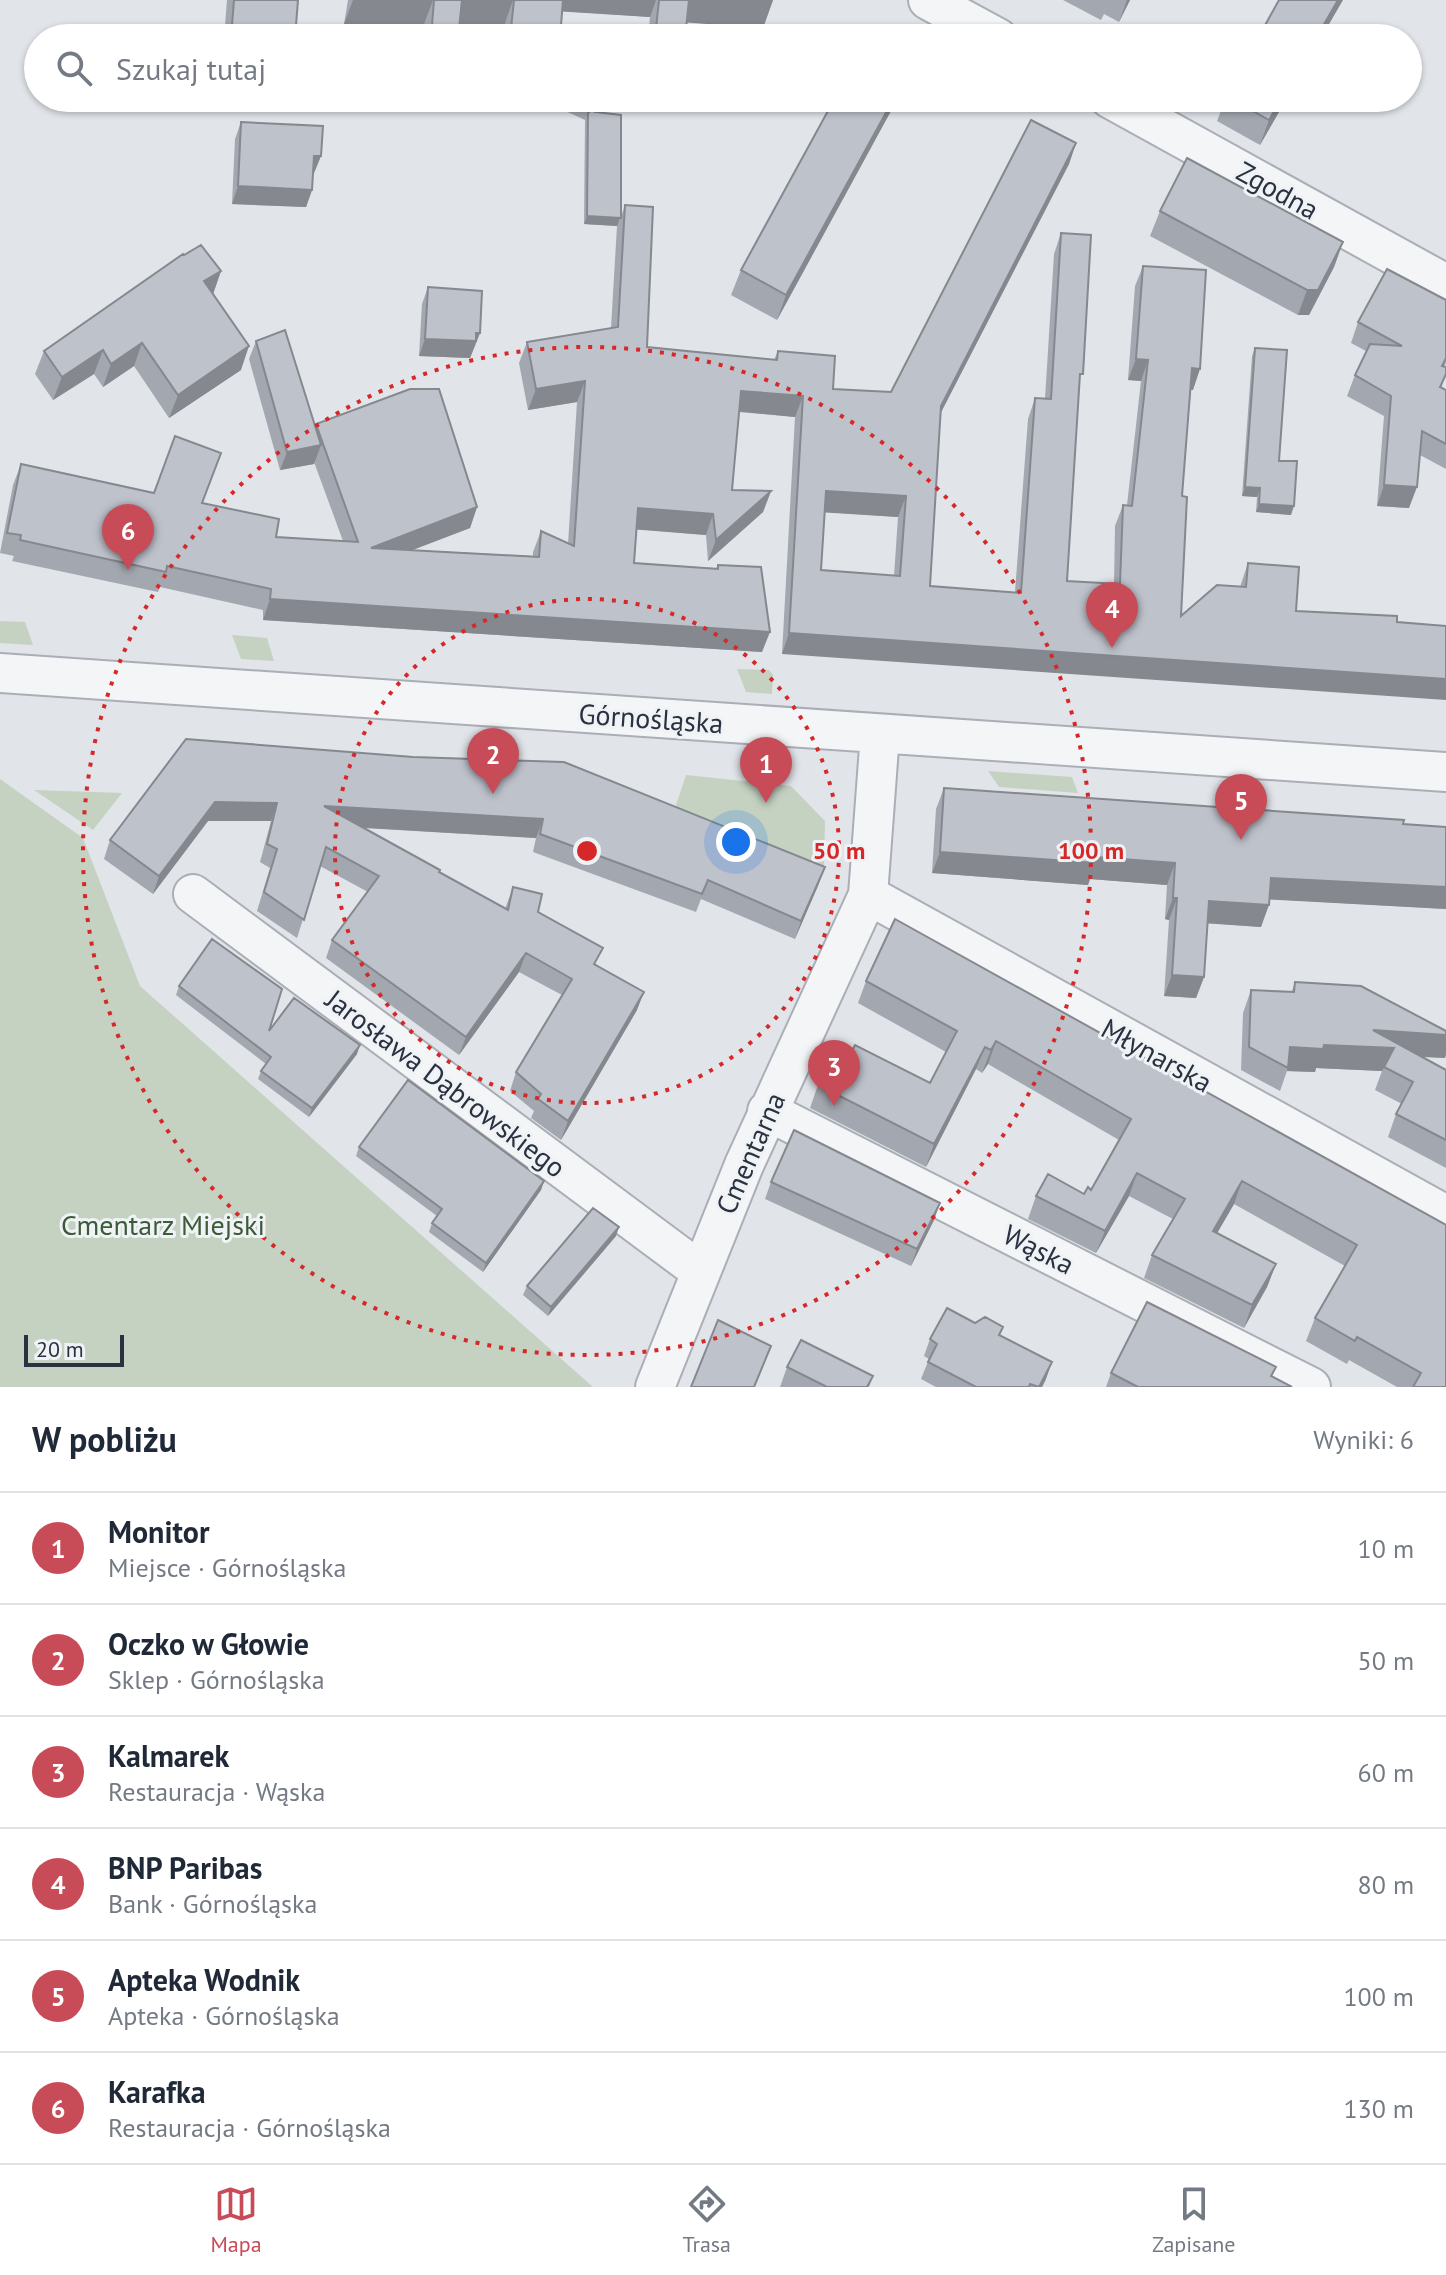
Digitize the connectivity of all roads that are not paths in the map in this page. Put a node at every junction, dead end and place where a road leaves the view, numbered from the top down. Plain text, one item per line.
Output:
1 (928, 0) edge
2 (972, 24) edge
3 (1134, 112) edge
4 (1446, 284) edge
5 (0, 673) edge
6 (880, 734) junction
7 (1446, 772) edge
8 (193, 894) dead end
9 (868, 895) junction
10 (767, 1111) junction
11 (1446, 1215) edge
12 (700, 1271) junction
13 (655, 1387) edge
14 (1311, 1387) edge

1 - 2 street
3 - 4 street, Zgodna
5 - 6 street, Górnośląska
6 - 7 street, Górnośląska
6 - 9 street, Cmentarna
8 - 12 street, Jarosława Dąbrowskiego
9 - 10 street, Cmentarna
9 - 11 street, Młynarska
10 - 12 street, Cmentarna
10 - 14 street, Wąska
12 - 13 street, Cmentarna

